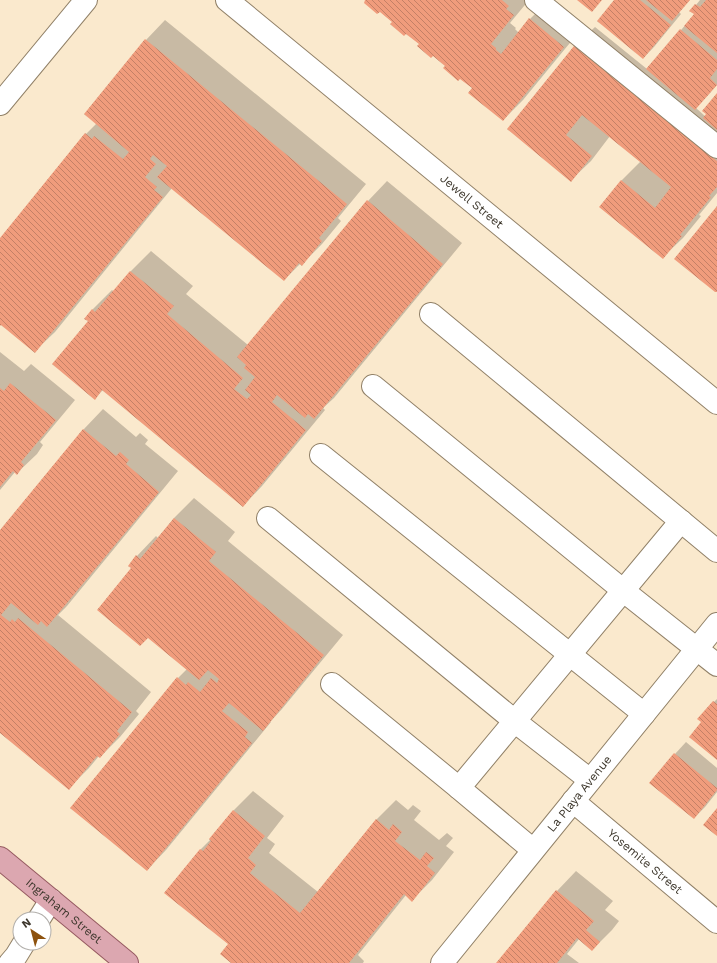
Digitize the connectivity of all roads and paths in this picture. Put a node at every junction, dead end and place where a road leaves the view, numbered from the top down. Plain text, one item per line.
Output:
1 (86, 0) edge
2 (227, 0) edge
3 (536, 0) edge
4 (0, 104) edge
5 (717, 147) edge
6 (431, 314) dead end
7 (373, 386) dead end
8 (717, 404) edge
9 (321, 455) dead end
10 (268, 518) dead end
11 (681, 521) junction
12 (717, 551) edge
13 (623, 591) junction
14 (717, 624) edge
15 (697, 648) junction
16 (570, 655) junction
17 (717, 665) edge
18 (332, 684) dead end
19 (644, 714) junction
20 (515, 721) junction
21 (590, 780) junction
22 (459, 788) junction
23 (572, 801) junction
24 (533, 850) junction
25 (0, 858) edge
26 (51, 900) junction
27 (44, 911) edge
28 (717, 922) edge
29 (19, 951) edge
30 (10, 963) edge
31 (127, 963) edge
32 (442, 963) edge

1 - 4 street
2 - 8 street, Jewell Street
3 - 5 street
6 - 11 street
7 - 13 street
9 - 16 street
10 - 20 street
11 - 12 street
11 - 13 street
13 - 15 street
13 - 16 street
14 - 15 street, La Playa Avenue
15 - 17 street
15 - 19 street, La Playa Avenue
16 - 19 street
16 - 20 street
18 - 22 street
19 - 21 street, La Playa Avenue
20 - 21 street
20 - 22 street
21 - 23 street, La Playa Avenue
22 - 24 street
23 - 24 street, La Playa Avenue
23 - 28 street, Yosemite Street
24 - 32 street, La Playa Avenue
25 - 26 main road, Ingraham Street
26 - 27 street
26 - 31 main road, Ingraham Street
29 - 30 street

